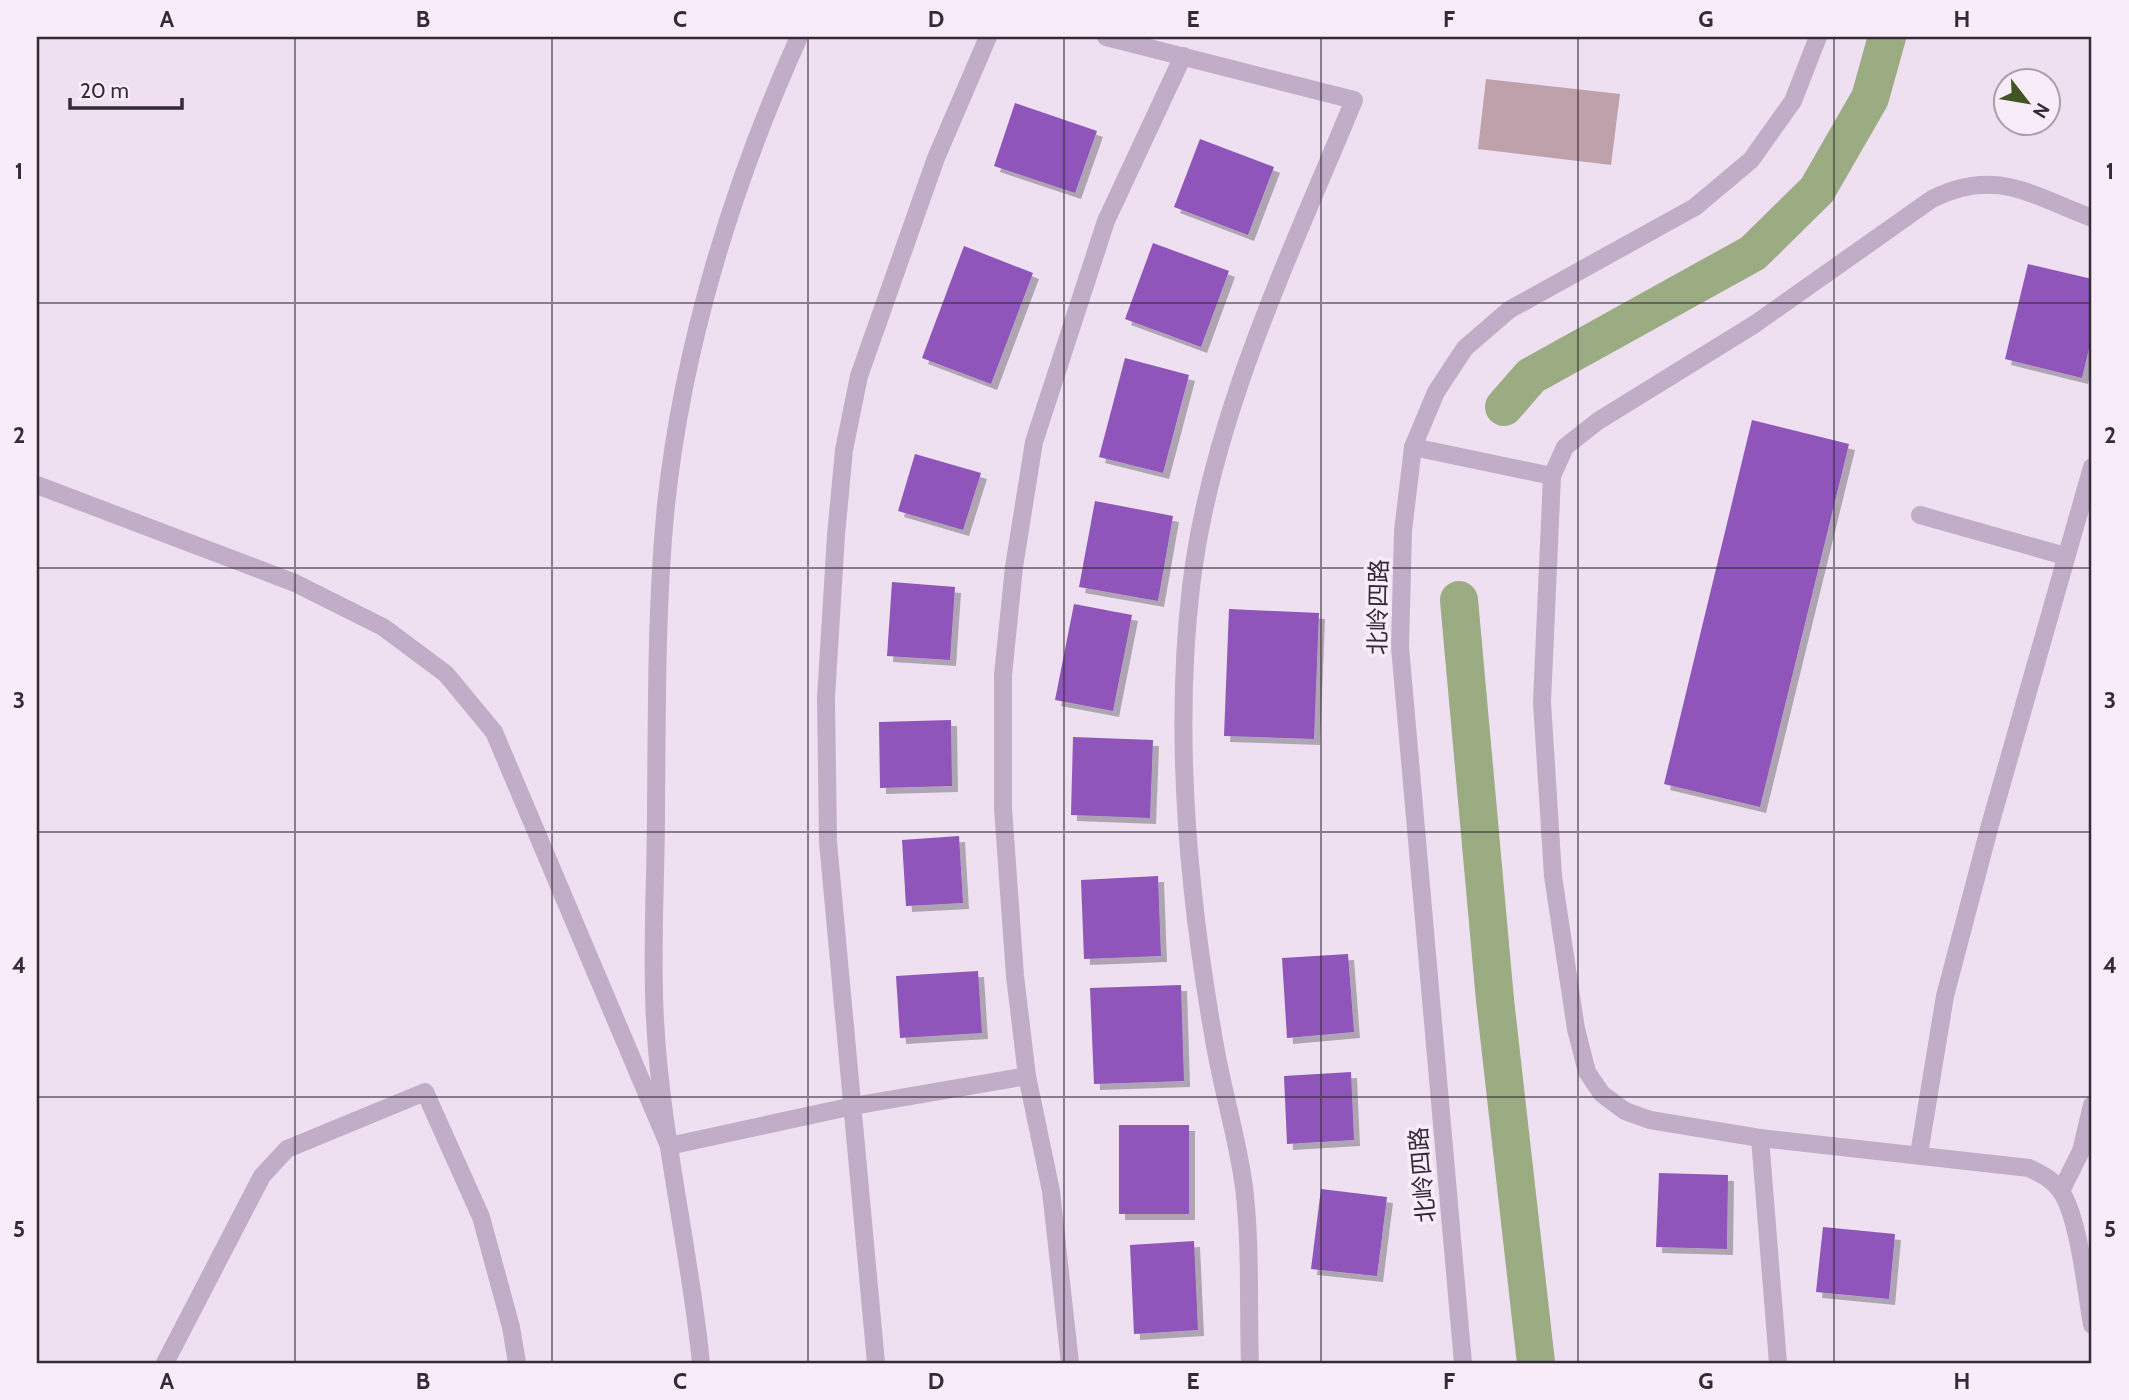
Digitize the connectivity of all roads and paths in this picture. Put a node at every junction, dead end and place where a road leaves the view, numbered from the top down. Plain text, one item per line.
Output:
1 (799, 37) edge
2 (988, 37) edge
3 (1106, 37) edge
4 (1818, 37) edge
5 (1183, 56) junction
6 (2089, 212) edge
7 (1413, 447) junction
8 (2092, 467) edge
9 (1552, 476) junction
10 (37, 485) edge
11 (1920, 516) dead end
12 (2065, 556) junction
13 (1027, 1076) junction
14 (2092, 1105) edge
15 (853, 1106) junction
16 (1760, 1138) junction
17 (669, 1146) junction
18 (1919, 1154) junction
19 (2061, 1191) junction
20 (2092, 1325) edge
21 (165, 1363) edge
22 (517, 1363) edge
23 (701, 1363) edge
24 (876, 1363) edge
25 (1070, 1363) edge
26 (1250, 1363) edge
27 (1463, 1363) edge
28 (1778, 1363) edge

1 - 17 street
2 - 15 street
3 - 5 street
4 - 7 street, 北岭四路
5 - 13 street
5 - 26 street
6 - 9 street
7 - 9 street
7 - 27 street, 北岭四路
8 - 12 street
9 - 16 street
10 - 17 street
11 - 12 street
12 - 18 street
13 - 15 street
13 - 25 street
14 - 19 street
15 - 17 street
15 - 24 street
16 - 18 street
16 - 28 street
17 - 23 street
18 - 19 street
19 - 20 street
21 - 22 street

